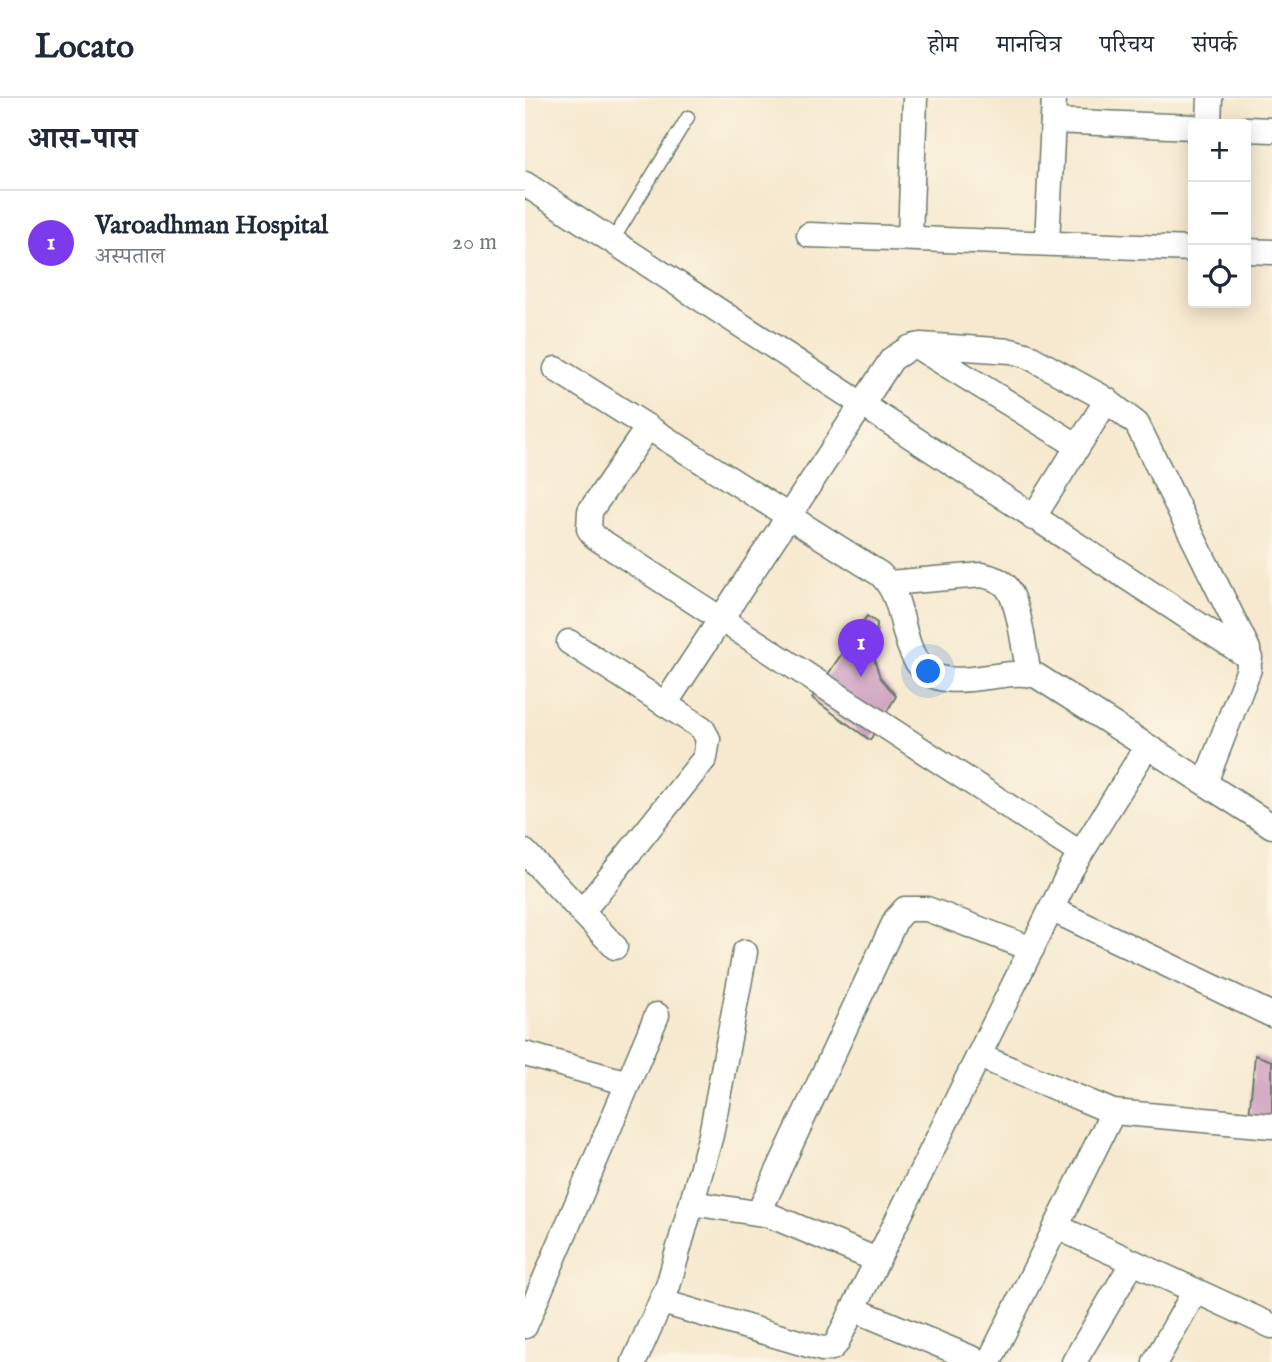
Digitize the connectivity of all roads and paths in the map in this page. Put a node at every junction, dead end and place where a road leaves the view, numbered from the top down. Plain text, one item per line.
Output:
1 (915, 98) edge
2 (1210, 98) edge
3 (1053, 110) edge
4 (688, 117) dead end
5 (1209, 119) edge
6 (1188, 126) edge
7 (1251, 129) edge
8 (1272, 130) edge
9 (525, 184) edge
10 (809, 235) dead end
11 (910, 238) junction
12 (611, 243) junction
13 (1047, 243) junction
14 (1188, 249) edge
15 (1251, 251) edge
16 (1272, 252) edge
17 (916, 346) junction
18 (557, 369) dead end
19 (1107, 400) junction
20 (860, 405) junction
21 (648, 427) junction
22 (1078, 446) junction
23 (788, 516) junction
24 (1033, 517) junction
25 (889, 583) junction
26 (721, 619) junction
27 (569, 642) dead end
28 (1250, 658) junction
29 (1029, 674) junction
30 (665, 704) junction
31 (1147, 746) junction
32 (1205, 783) junction
33 (1272, 826) edge
34 (525, 852) edge
35 (1080, 853) junction
36 (1051, 909) junction
37 (582, 912) junction
38 (615, 947) dead end
39 (1032, 949) junction
40 (745, 952) dead end
41 (657, 1015) dead end
42 (1272, 1016) edge
43 (525, 1054) edge
44 (979, 1055) junction
45 (628, 1083) junction
46 (1113, 1112) junction
47 (1272, 1126) edge
48 (692, 1203) junction
49 (759, 1212) junction
50 (1057, 1227) junction
51 (877, 1260) junction
52 (1133, 1262) junction
53 (1195, 1291) junction
54 (662, 1302) junction
55 (853, 1309) junction
56 (525, 1326) edge
57 (1272, 1326) edge
58 (634, 1362) edge
59 (1074, 1362) edge
60 (1155, 1362) edge

1 - 11 street
2 - 5 street
3 - 6 street
3 - 13 street
4 - 12 lane
7 - 8 street
9 - 12 street
10 - 11 street
11 - 13 street
12 - 20 street
13 - 14 street
15 - 16 street
17 - 19 street
17 - 20 street
17 - 22 street
18 - 21 street
19 - 22 street
19 - 28 street
20 - 23 street
20 - 24 street
21 - 23 street
21 - 26 street
22 - 24 street
23 - 25 street
23 - 26 street
24 - 28 street
25 - 29 street
25 - 29 street
26 - 30 street
26 - 35 street
27 - 30 street
28 - 32 street
29 - 31 street
30 - 37 street
31 - 32 street
31 - 35 street
32 - 33 street
34 - 37 street
35 - 36 street
36 - 39 street
36 - 42 street
37 - 38 street
39 - 44 street
39 - 49 street
40 - 48 street
41 - 45 street
43 - 45 street
44 - 46 street
44 - 51 street
45 - 56 street
46 - 47 street
46 - 50 street
48 - 49 street
48 - 54 street
49 - 51 street
50 - 52 street
50 - 55 street
51 - 55 street
52 - 53 street
52 - 59 street
53 - 57 street
53 - 60 street
54 - 55 street
54 - 58 street

